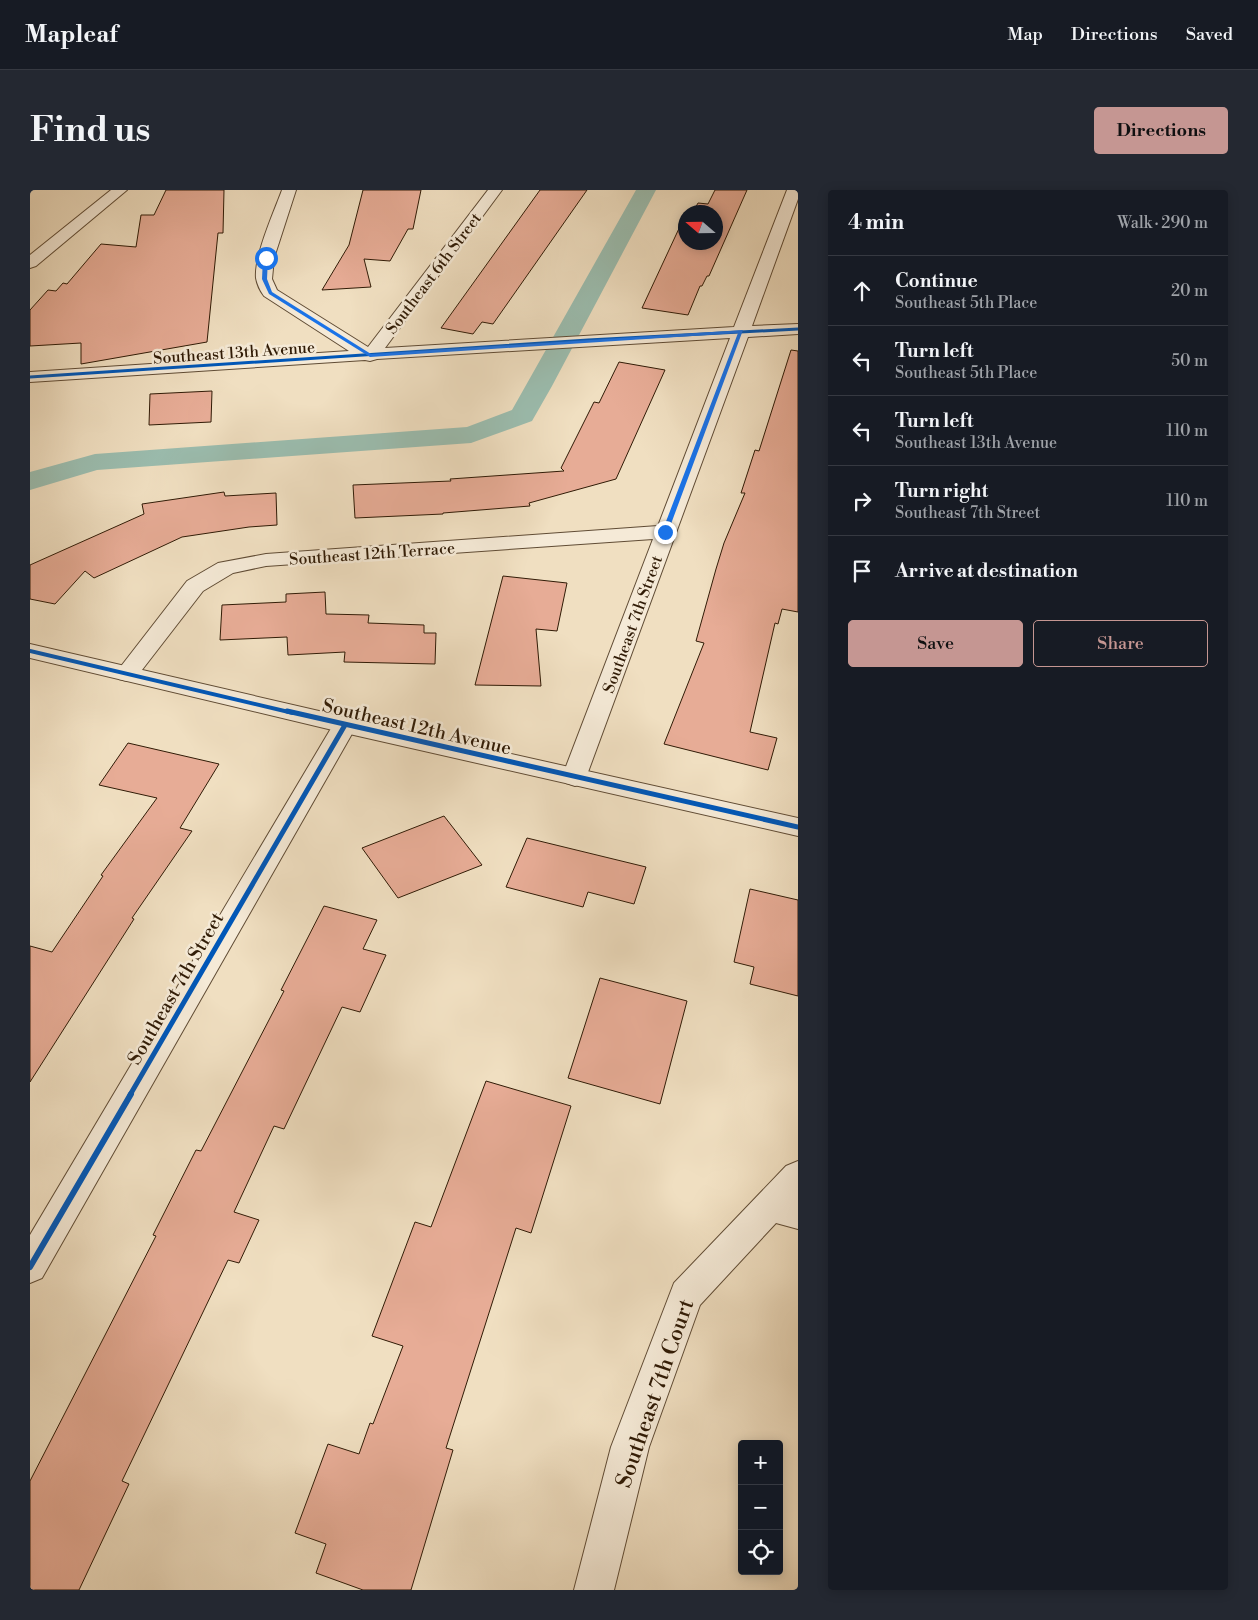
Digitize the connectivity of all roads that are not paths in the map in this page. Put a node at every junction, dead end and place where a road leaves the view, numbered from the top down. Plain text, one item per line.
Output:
1 (120, 190) edge
2 (289, 190) edge
3 (495, 190) edge
4 (794, 190) edge
5 (30, 263) edge
6 (798, 329) edge
7 (741, 331) junction
8 (370, 356) junction
9 (30, 377) edge
10 (665, 532) junction
11 (30, 651) edge
12 (127, 674) junction
13 (345, 725) junction
14 (575, 777) junction
15 (798, 827) edge
16 (798, 1176) edge
17 (783, 1210) edge
18 (30, 1267) edge
19 (594, 1590) edge

1 - 5 street
2 - 8 street
3 - 8 street, Southeast 6th Street
4 - 7 street, Southeast 7th Street
6 - 7 street, Southeast 13th Avenue
7 - 8 street, Southeast 13th Avenue
7 - 10 street, Southeast 7th Street
8 - 9 street, Southeast 13th Avenue
10 - 12 street, Southeast 12th Terrace
10 - 14 street, Southeast 7th Street
11 - 12 street, Southeast 12th Avenue
12 - 13 street, Southeast 12th Avenue
13 - 14 street, Southeast 12th Avenue
13 - 18 street, Southeast 7th Street
14 - 15 street, Southeast 12th Avenue
16 - 17 street, Southeast 7th Court
17 - 19 street, Southeast 7th Court

